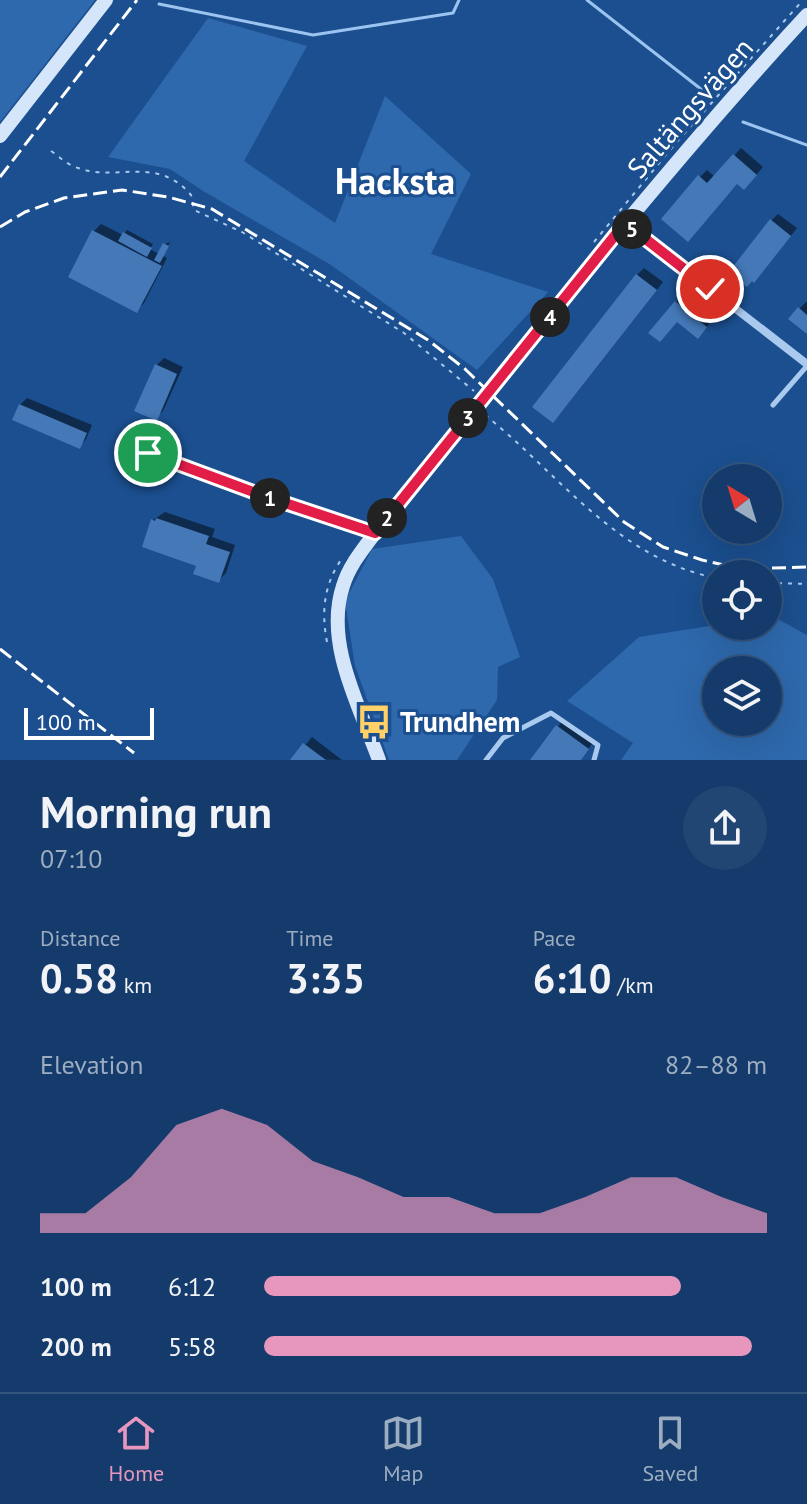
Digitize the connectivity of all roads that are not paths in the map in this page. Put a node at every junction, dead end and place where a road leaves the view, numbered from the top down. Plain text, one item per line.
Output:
1 (106, 0) edge
2 (807, 15) edge
3 (0, 136) edge
4 (625, 223) junction
5 (807, 365) edge
6 (773, 405) dead end
7 (148, 453) dead end
8 (375, 533) junction
9 (379, 760) edge
10 (486, 760) edge
11 (594, 760) edge

1 - 3 street
2 - 4 street, Saltängsvägen
4 - 5 street
4 - 8 street, Saltängsvägen
5 - 6 lane
7 - 8 lane
8 - 9 street, Saltängsvägen
10 - 11 lane

